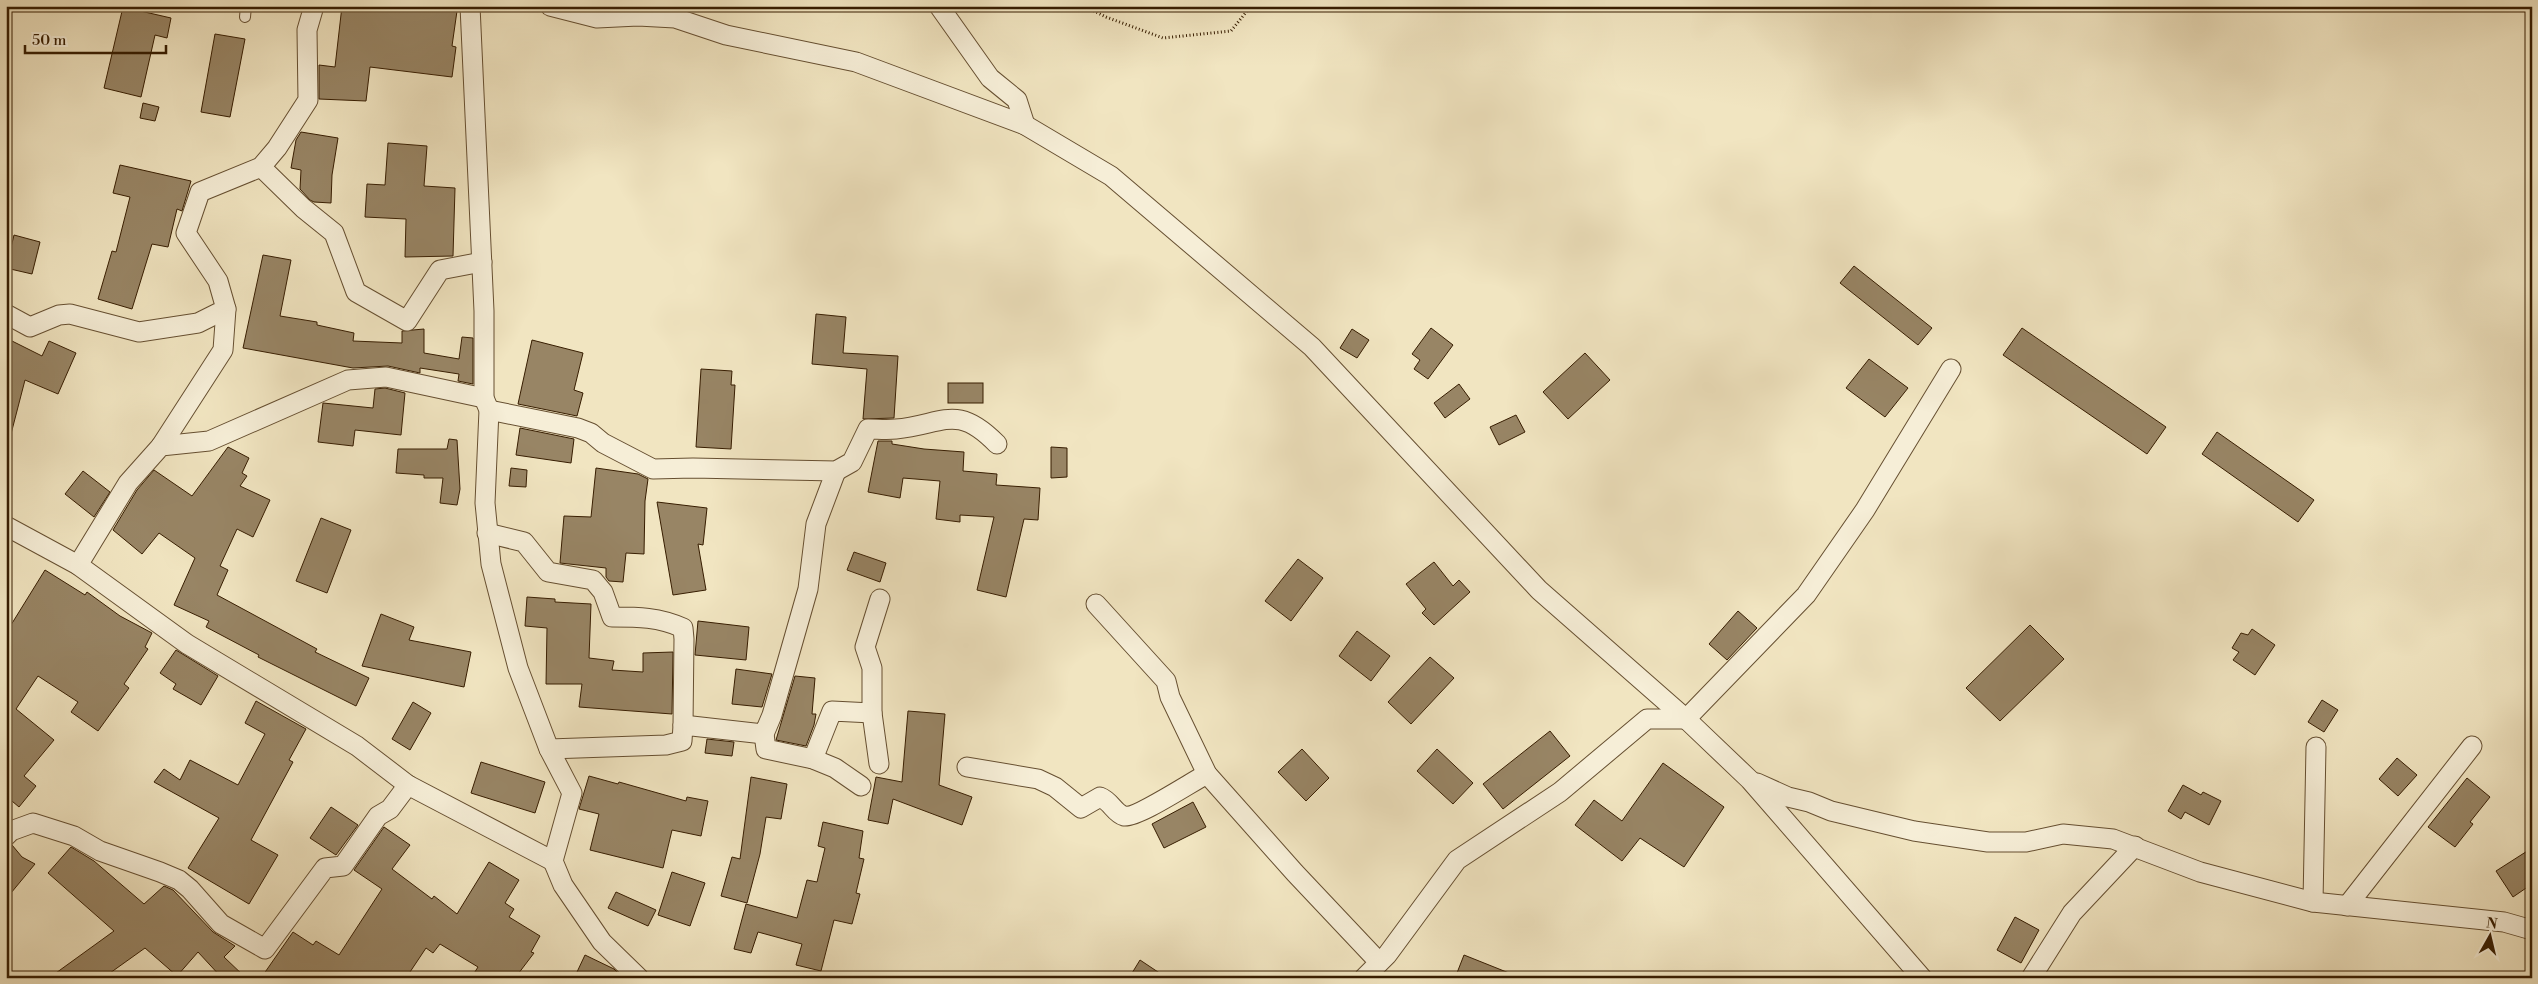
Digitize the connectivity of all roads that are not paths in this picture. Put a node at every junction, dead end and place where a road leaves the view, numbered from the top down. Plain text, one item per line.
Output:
1 (314, 6) edge
2 (470, 6) edge
3 (550, 6) edge
4 (939, 6) edge
5 (680, 12) edge
6 (1025, 125) junction
7 (261, 167) junction
8 (482, 262) junction
9 (226, 309) junction
10 (6, 314) edge
11 (1951, 369) dead end
12 (486, 404) junction
13 (997, 444) dead end
14 (161, 446) junction
15 (836, 471) junction
16 (6, 526) edge
17 (487, 533) junction
18 (78, 565) junction
19 (880, 599) dead end
20 (1096, 604) dead end
21 (872, 713) junction
22 (1686, 719) junction
23 (683, 725) junction
24 (764, 734) junction
25 (2472, 746) dead end
26 (2316, 747) dead end
27 (548, 749) junction
28 (813, 759) junction
29 (879, 764) dead end
30 (967, 766) dead end
31 (1207, 774) junction
32 (1750, 780) junction
33 (408, 785) junction
34 (861, 786) dead end
35 (6, 836) edge
36 (2135, 846) junction
37 (553, 861) junction
38 (2313, 902) junction
39 (2348, 906) junction
40 (2532, 930) edge
41 (1379, 962) junction
42 (639, 978) edge
43 (1364, 978) edge
44 (1922, 978) edge
45 (2031, 978) edge

1 - 7 street
2 - 8 street
3 - 5 street
4 - 6 street
5 - 6 street
6 - 22 street
7 - 8 street
7 - 9 street
8 - 12 street
9 - 10 street
9 - 14 street
11 - 22 street
12 - 14 street
12 - 15 street
12 - 17 street
13 - 15 street
14 - 18 street
15 - 24 street
16 - 18 street
17 - 23 street
17 - 27 street
18 - 33 street
19 - 21 street
20 - 31 street
21 - 28 street
21 - 29 street
22 - 32 street
22 - 41 street
23 - 24 street
23 - 27 street
24 - 28 street
25 - 39 street
26 - 38 street
27 - 37 street
28 - 34 street
30 - 31 street
31 - 41 street
32 - 36 street
32 - 44 street
33 - 35 street
33 - 37 street
36 - 38 street
36 - 45 street
37 - 42 street
38 - 39 street
39 - 40 street
41 - 43 street

